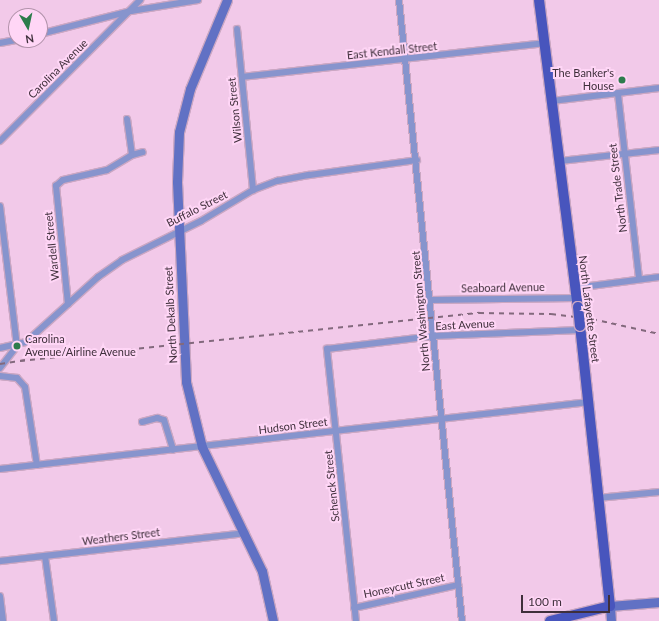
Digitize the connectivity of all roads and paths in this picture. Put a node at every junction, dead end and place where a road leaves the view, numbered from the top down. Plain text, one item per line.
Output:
1 (140, 0) edge
2 (198, 0) edge
3 (227, 0) edge
4 (399, 0) edge
5 (539, 0) edge
6 (131, 11) junction
7 (237, 29) dead end
8 (48, 32) edge
9 (545, 43) junction
10 (405, 60) junction
11 (242, 77) junction
12 (659, 88) edge
13 (618, 94) junction
14 (552, 101) junction
15 (127, 119) dead end
16 (0, 141) edge
17 (659, 150) edge
18 (143, 152) dead end
19 (625, 154) junction
20 (132, 155) junction
21 (417, 160) junction
22 (560, 162) junction
23 (253, 190) junction
24 (0, 206) edge
25 (179, 231) junction
26 (7, 268) junction
27 (0, 269) edge
28 (659, 277) edge
29 (639, 279) junction
30 (576, 298) junction
31 (430, 300) junction
32 (68, 304) junction
33 (580, 328) junction
34 (433, 336) junction
35 (17, 346) junction
36 (0, 348) edge
37 (328, 349) joint
38 (0, 368) edge
39 (0, 376) edge
40 (589, 402) junction
41 (440, 419) junction
42 (142, 422) dead end
43 (336, 431) junction
44 (202, 447) junction
45 (173, 450) junction
46 (37, 465) junction
47 (0, 469) edge
48 (659, 492) edge
49 (598, 498) junction
50 (245, 533) junction
51 (46, 556) junction
52 (0, 561) edge
53 (458, 585) junction
54 (0, 596) edge
55 (659, 602) edge
56 (610, 606) junction
57 (354, 608) junction
58 (2, 621) edge
59 (54, 621) edge
60 (273, 621) edge
61 (356, 621) edge
62 (462, 621) edge
63 (550, 621) edge
64 (611, 621) edge

1 - 6 street, Carolina Avenue
2 - 6 street
3 - 25 main road, North Dekalb Street
4 - 10 street, North Washington Street
5 - 9 main road, North Lafayette Street
6 - 8 street
6 - 16 street, Carolina Avenue
7 - 11 street, Wilson Street
9 - 10 street, East Kendall Street
9 - 14 main road, North Lafayette Street
10 - 11 street, East Kendall Street
10 - 21 street, North Washington Street
11 - 23 street, Wilson Street
12 - 13 street
13 - 14 street
13 - 19 street, North Trade Street
14 - 22 main road, North Lafayette Street
15 - 20 street
17 - 19 street
18 - 20 street
19 - 22 street
19 - 29 street, North Trade Street
20 - 32 street, Wardell Street
21 - 23 street, Buffalo Street
21 - 31 street, North Washington Street
22 - 30 main road, North Lafayette Street
23 - 25 street, Buffalo Street
24 - 26 street
25 - 32 street, Buffalo Street
25 - 44 main road, North Dekalb Street
26 - 27 street
26 - 35 street
28 - 29 street, Seaboard Avenue
29 - 30 street, Seaboard Avenue
30 - 31 street, Seaboard Avenue
30 - 33 main road, North Lafayette Street, bridge
31 - 34 street, North Washington Street
32 - 35 street, Buffalo Street
33 - 34 street, East Avenue
33 - 40 main road, North Lafayette Street
34 - 37 street, East Avenue
34 - 41 street, North Washington Street
35 - 36 street
35 - 38 street
37 - 43 street, Schenck Street
39 - 46 street
40 - 41 street, Hudson Street
40 - 49 main road, North Lafayette Street
41 - 43 street, Hudson Street
41 - 53 street, North Washington Street
42 - 45 street
43 - 44 street, Hudson Street
43 - 57 street, Schenck Street
44 - 45 street, Hudson Street
44 - 50 main road, North Dekalb Street
45 - 46 street, Hudson Street
46 - 47 street, Hudson Street
48 - 49 street
49 - 56 main road, North Lafayette Street
50 - 51 street, Weathers Street
50 - 60 main road, North Dekalb Street
51 - 52 street, Weathers Street
51 - 59 street
53 - 57 street, Honeycutt Street
53 - 62 street, North Washington Street
54 - 58 street
55 - 56 main road
56 - 63 main road
56 - 64 main road, North Lafayette Street
57 - 61 street, Schenck Street

